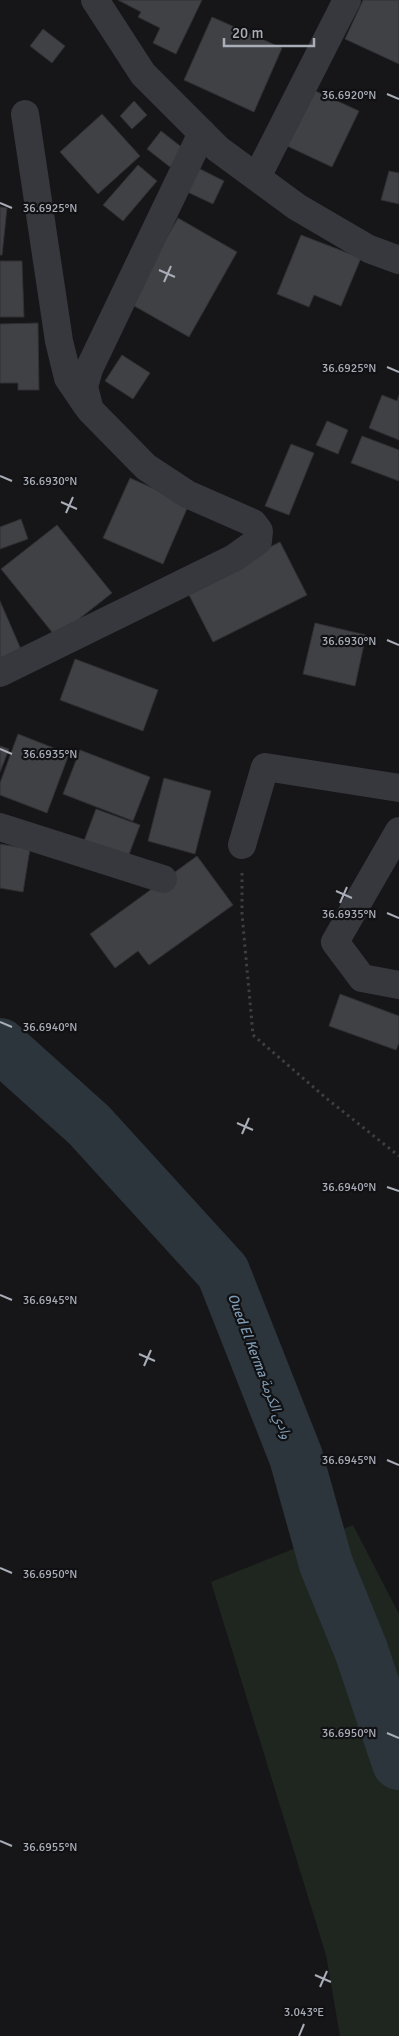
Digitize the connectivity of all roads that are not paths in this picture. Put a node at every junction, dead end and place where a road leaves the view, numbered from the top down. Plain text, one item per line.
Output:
1 (95, 0) edge
2 (347, 0) edge
3 (25, 114) dead end
4 (202, 133) junction
5 (257, 177) junction
6 (399, 260) edge
7 (90, 410) junction
8 (0, 673) edge
9 (399, 788) edge
10 (0, 827) edge
11 (399, 831) edge
12 (242, 844) road end
13 (163, 879) dead end
14 (399, 985) edge

1 - 4 street
2 - 5 street
3 - 7 street
4 - 5 street
4 - 7 street
5 - 6 street
7 - 8 street
9 - 12 street
10 - 13 street
11 - 14 street

